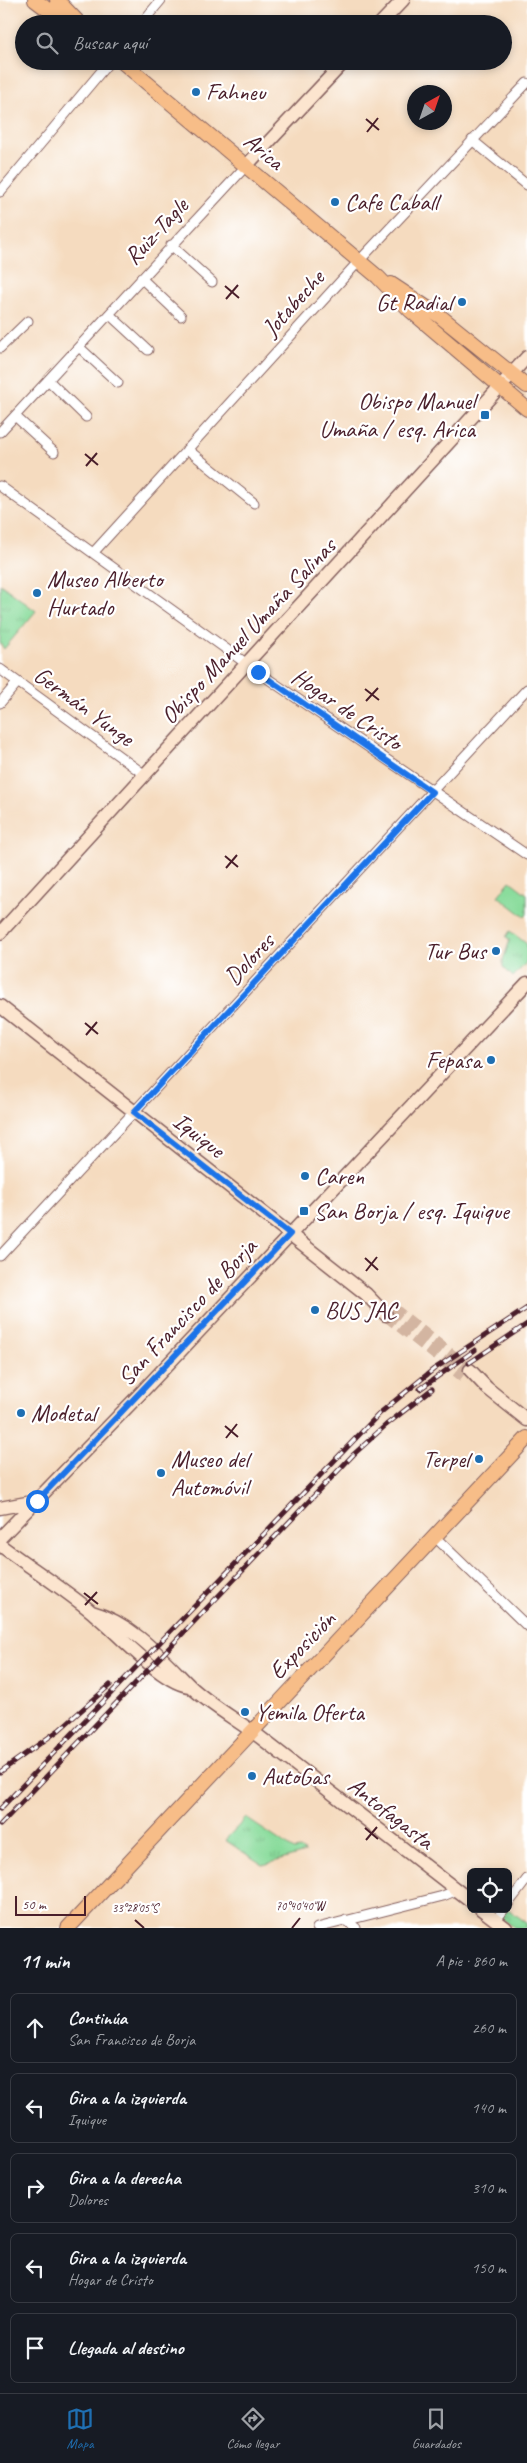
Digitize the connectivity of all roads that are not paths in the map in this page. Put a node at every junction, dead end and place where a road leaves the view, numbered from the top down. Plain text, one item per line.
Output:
1 (35, 0) edge
2 (57, 0) edge
3 (161, 0) edge
4 (403, 0) edge
5 (55, 15) edge
6 (71, 15) edge
7 (148, 15) edge
8 (389, 15) edge
9 (102, 70) edge
10 (132, 70) edge
11 (337, 70) edge
12 (527, 84) edge
13 (472, 140) junction
14 (246, 166) junction
15 (527, 185) edge
16 (0, 192) edge
17 (171, 245) junction
18 (359, 261) junction
19 (378, 277) junction
20 (141, 278) junction
21 (212, 282) dead end
22 (109, 314) junction
23 (181, 316) dead end
24 (28, 322) dead end
25 (78, 347) junction
26 (0, 348) edge
27 (148, 350) dead end
28 (527, 358) edge
29 (512, 374) junction
30 (48, 380) junction
31 (118, 384) dead end
32 (527, 386) edge
33 (500, 388) junction
34 (527, 409) edge
35 (15, 416) junction
36 (86, 417) dead end
37 (1, 428) edge
38 (187, 449) junction
39 (54, 452) dead end
40 (0, 486) edge
41 (254, 503) dead end
42 (93, 553) junction
43 (247, 664) junction
44 (0, 669) edge
45 (18, 682) junction
46 (527, 689) edge
47 (0, 702) edge
48 (144, 774) junction
49 (432, 792) junction
50 (527, 856) edge
51 (0, 933) edge
52 (527, 983) edge
53 (0, 1006) edge
54 (134, 1112) junction
55 (290, 1234) junction
56 (0, 1256) edge
57 (389, 1311) tunnel mouth
58 (466, 1373) tunnel mouth
59 (527, 1420) edge
60 (527, 1438) edge
61 (37, 1501) junction
62 (0, 1508) edge
63 (435, 1537) junction
64 (0, 1538) edge
65 (0, 1545) edge
66 (527, 1626) edge
67 (252, 1731) junction
68 (527, 1879) edge
69 (457, 1890) junction
70 (467, 1898) edge
71 (512, 1899) edge
72 (486, 1913) edge
73 (346, 1920) junction
74 (501, 1924) edge
75 (68, 1928) edge
76 (318, 1928) edge
77 (356, 1928) edge

1 - 5 main road
2 - 6 main road
3 - 7 street
4 - 8 street
9 - 16 street
10 - 14 main road, Arica
11 - 14 street, Ruiz-Tagle
12 - 13 street, Jotabeche
13 - 15 street
13 - 18 street, Jotabeche
14 - 17 street, Ruiz-Tagle
14 - 18 main road, Arica
17 - 20 street, Ruiz-Tagle
17 - 21 street
18 - 19 main road, Arica
18 - 38 street, Jotabeche
19 - 29 main road, Arica
19 - 33 main road, Arica
20 - 22 street, Ruiz-Tagle
20 - 23 street
22 - 25 street, Ruiz-Tagle
22 - 27 street
24 - 26 street
25 - 30 street, Ruiz-Tagle
25 - 31 street
28 - 29 street, Obispo Manuel Umaña Salinas
29 - 32 main road, Arica
29 - 33 street, Obispo Manuel Umaña Salinas
30 - 35 street, Ruiz-Tagle
30 - 36 street
33 - 34 main road, Arica
33 - 43 street, Obispo Manuel Umaña Salinas
35 - 37 street, Ruiz-Tagle
35 - 39 street
38 - 41 street
38 - 42 street, Jotabeche
40 - 42 street, Hogar de Cristo
42 - 43 street, Hogar de Cristo
43 - 48 street, Obispo Manuel Umaña Salinas
43 - 49 street, Hogar de Cristo
44 - 45 street, Germán Yunge
45 - 47 street
45 - 48 street, Germán Yunge
46 - 49 street, Dolores
48 - 51 street, Obispo Manuel Umaña Salinas
49 - 50 street, Hogar de Cristo
49 - 54 street, Dolores
52 - 55 street, San Francisco de Borja
53 - 54 street, Iquique
54 - 55 street, Iquique
54 - 56 street, Dolores
55 - 57 street, Iquique
55 - 61 street, San Francisco de Borja
58 - 59 street
60 - 63 main road, Exposición
61 - 62 street
61 - 64 street, San Francisco de Borja
63 - 66 street
63 - 67 main road, Exposición
65 - 67 street, Antofagasta
67 - 69 street, Antofagasta
67 - 75 main road, Exposición
68 - 71 street
69 - 70 street, Antofagasta
69 - 73 street
72 - 74 street
73 - 76 street
73 - 77 street

